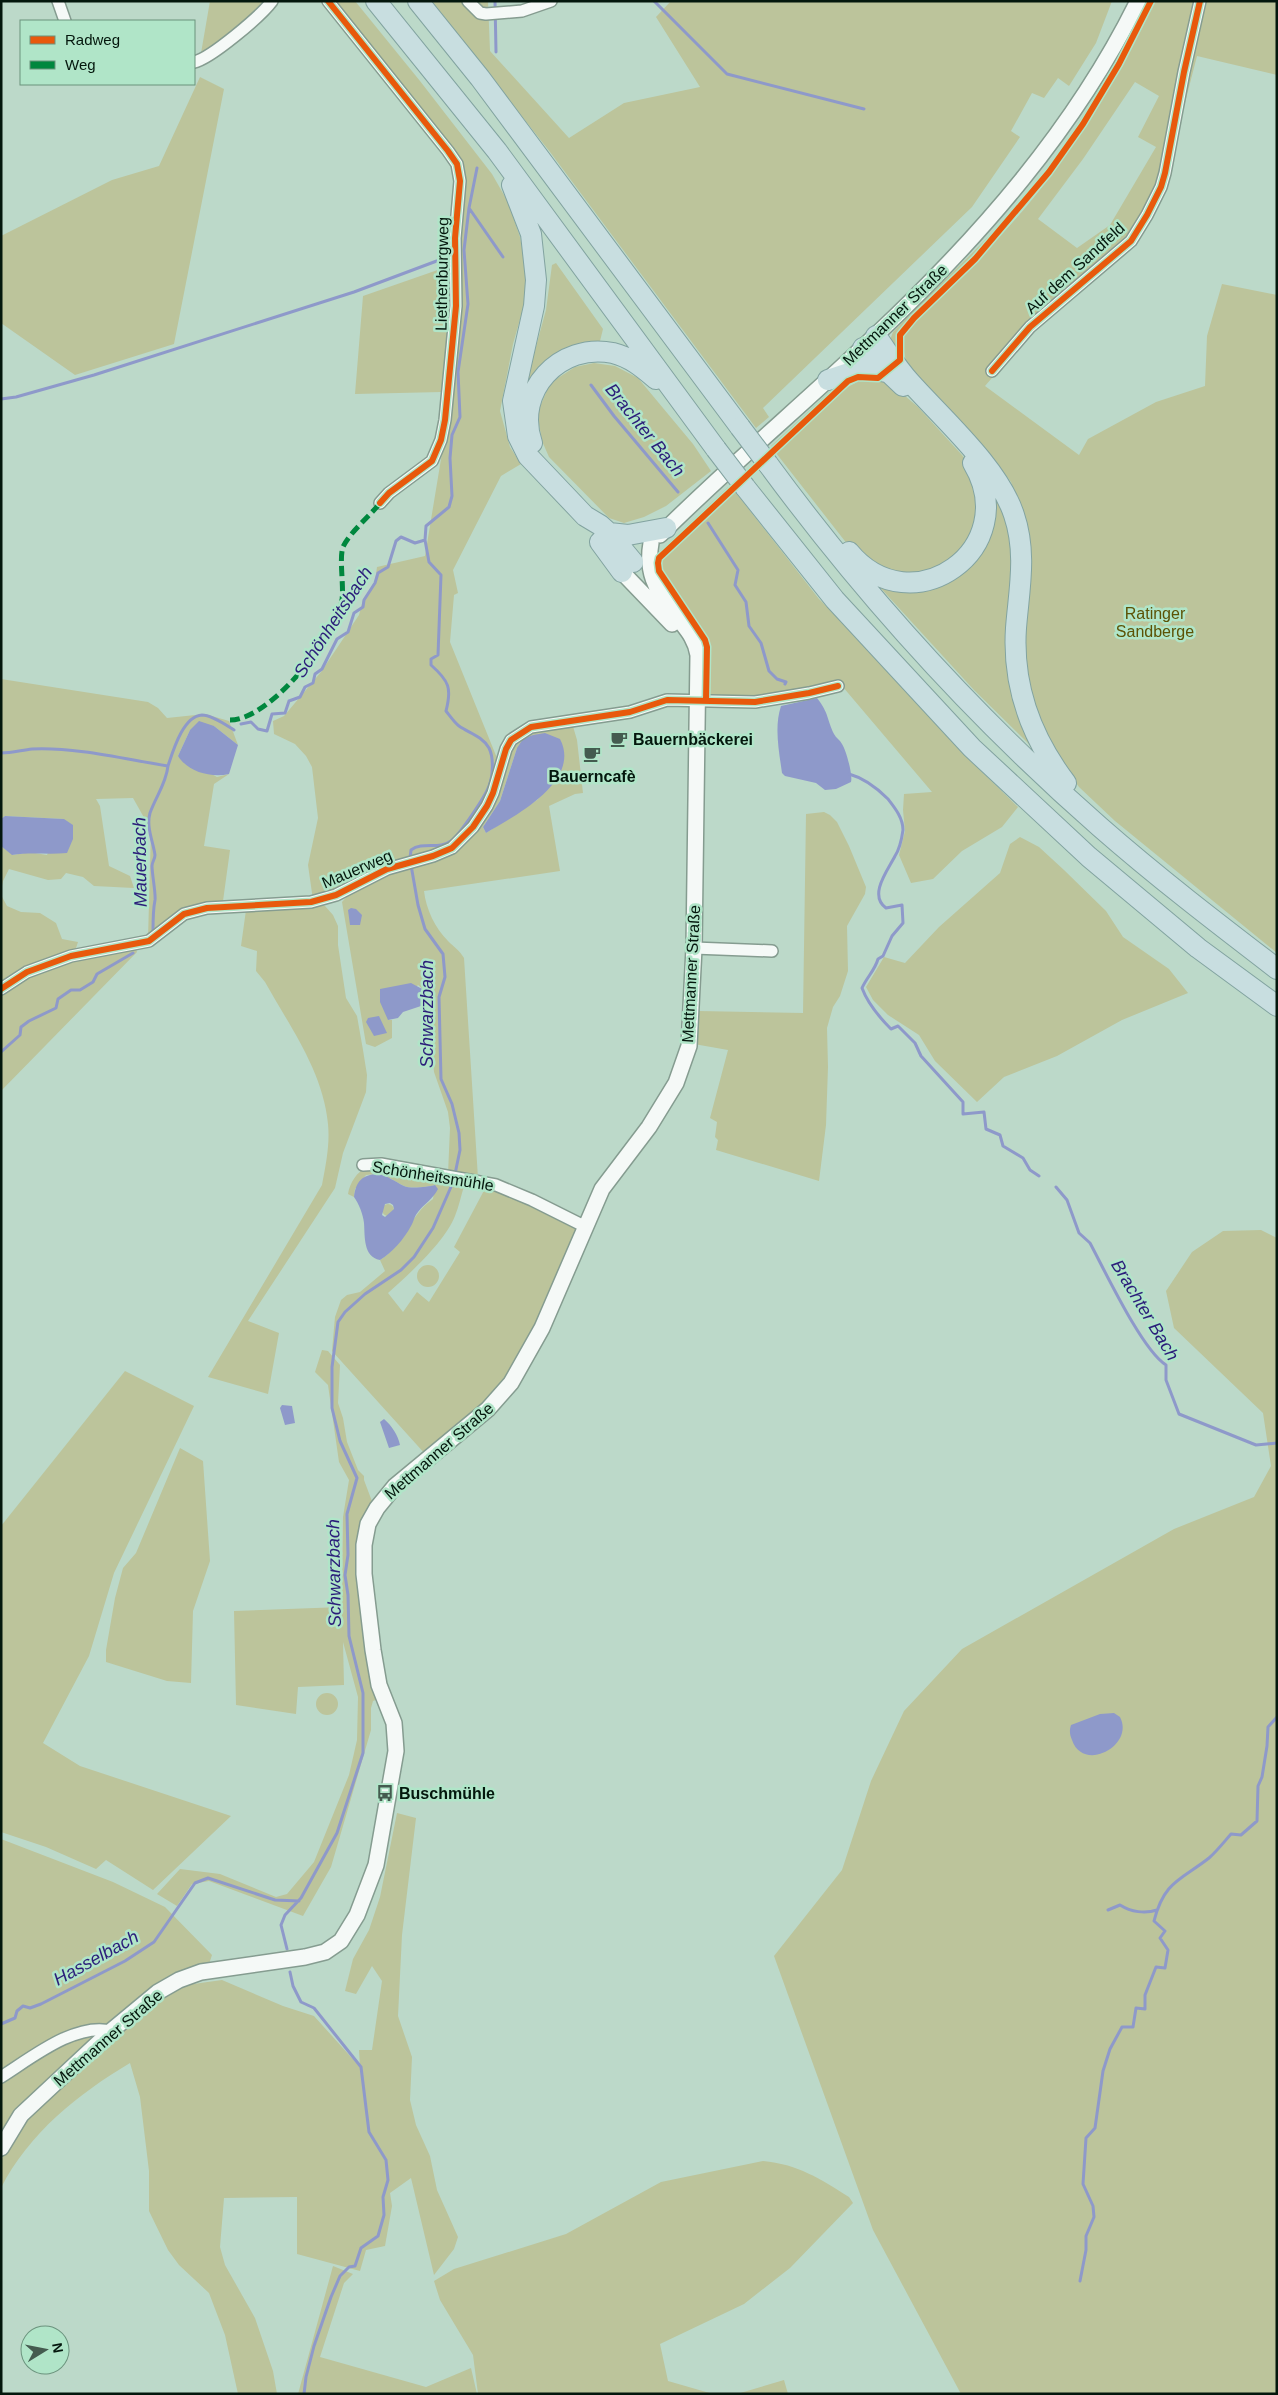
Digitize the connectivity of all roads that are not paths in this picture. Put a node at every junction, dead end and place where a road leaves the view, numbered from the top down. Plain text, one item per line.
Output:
1 (58, 1) edge
2 (272, 1) edge
3 (328, 1) edge
4 (376, 1) edge
5 (418, 1) edge
6 (468, 1) edge
7 (551, 1) edge
8 (1126, 1) edge
9 (1138, 1) edge
10 (1200, 1) edge
11 (65, 20) edge
12 (1106, 58) junction
13 (195, 61) edge
14 (497, 151) junction
15 (870, 342) junction
16 (992, 371) dead end
17 (886, 372) junction
18 (828, 380) junction
19 (681, 400) junction
20 (538, 464) junction
21 (790, 494) junction
22 (380, 503) dead end
23 (585, 516) junction
24 (666, 528) junction
25 (609, 533) junction
26 (651, 543) junction
27 (627, 567) junction
28 (672, 611) junction
29 (697, 668) junction
30 (838, 686) dead end
31 (698, 700) junction
32 (1099, 826) junction
33 (694, 948) junction
34 (772, 951) dead end
35 (1277, 969) edge
36 (1, 989) edge
37 (1277, 1006) edge
38 (363, 1165) dead end
39 (584, 1226) junction
40 (111, 2031) junction
41 (1, 2077) edge
42 (1, 2148) edge

1 - 11 street
2 - 13 street
3 - 22 street, Liethenburgweg
4 - 14 highway
5 - 21 highway, bridge
6 - 7 street
8 - 12 main road, Mettmanner Straße
9 - 12 main road, Mettmanner Straße
10 - 16 street, Auf dem Sandfeld
12 - 15 main road, Mettmanner Straße
14 - 19 highway
14 - 20 highway
15 - 17 highway
15 - 18 main road, Mettmanner Straße
15 - 32 highway
17 - 18 highway
17 - 21 highway
18 - 24 main road, Mettmanner Straße
19 - 20 highway
19 - 37 highway, bridge
20 - 23 highway
21 - 32 highway
23 - 25 highway
23 - 27 highway
24 - 25 highway
24 - 26 main road, Mettmanner Straße
25 - 27 highway
26 - 27 main road, Mettmanner Straße
26 - 28 main road, Mettmanner Straße
27 - 28 main road
27 - 29 main road, Mettmanner Straße
28 - 29 main road, Mettmanner Straße
29 - 31 main road, Mettmanner Straße
30 - 31 street
31 - 33 main road, Mettmanner Straße
31 - 36 street, Mauerweg
32 - 35 highway
33 - 34 street
33 - 39 main road, Mettmanner Straße
38 - 39 street, Schönheitsmühle
39 - 40 main road, Mettmanner Straße
40 - 41 street
40 - 42 main road, Mettmanner Straße

